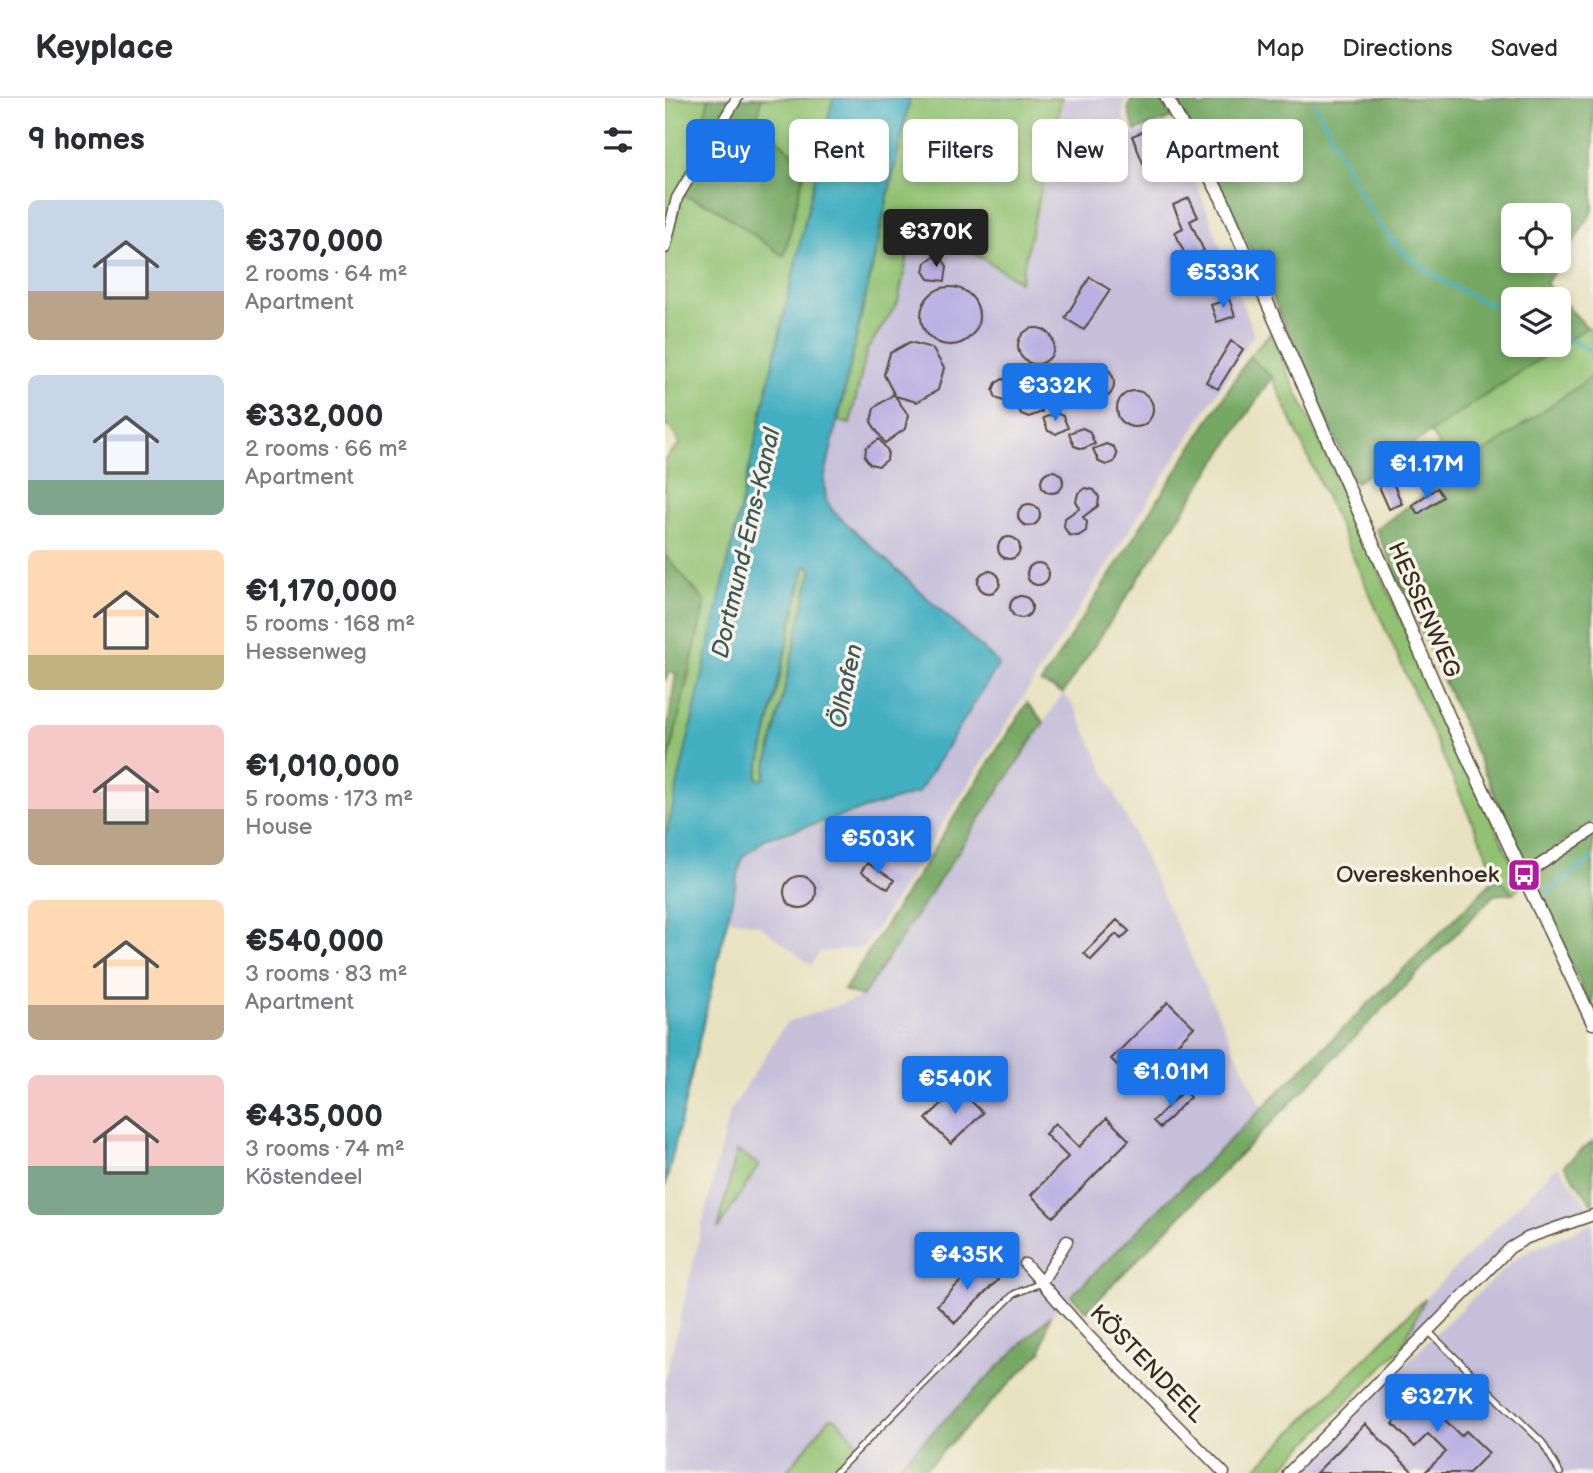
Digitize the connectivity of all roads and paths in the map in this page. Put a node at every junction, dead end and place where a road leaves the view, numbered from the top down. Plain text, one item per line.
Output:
1 (737, 98) edge
2 (1167, 98) edge
3 (665, 248) edge
4 (1246, 267) junction
5 (1193, 274) dead end
6 (1231, 279) dead end
7 (1593, 830) edge
8 (1524, 875) junction
9 (1593, 1023) edge
10 (1593, 1215) edge
11 (1067, 1241) dead end
12 (1025, 1264) dead end
13 (1041, 1283) junction
14 (1427, 1330) junction
15 (835, 1473) edge
16 (1224, 1473) edge
17 (1288, 1473) edge
18 (1560, 1473) edge

1 - 3 street
2 - 4 street, HESSENWEG
4 - 5 lane
4 - 6 lane
4 - 8 street, HESSENWEG
7 - 8 street
8 - 9 street, HESSENWEG
10 - 14 street
11 - 13 street
12 - 13 street, KÖSTENDEEL
13 - 15 lane
13 - 16 street, KÖSTENDEEL
14 - 17 street
14 - 18 lane

